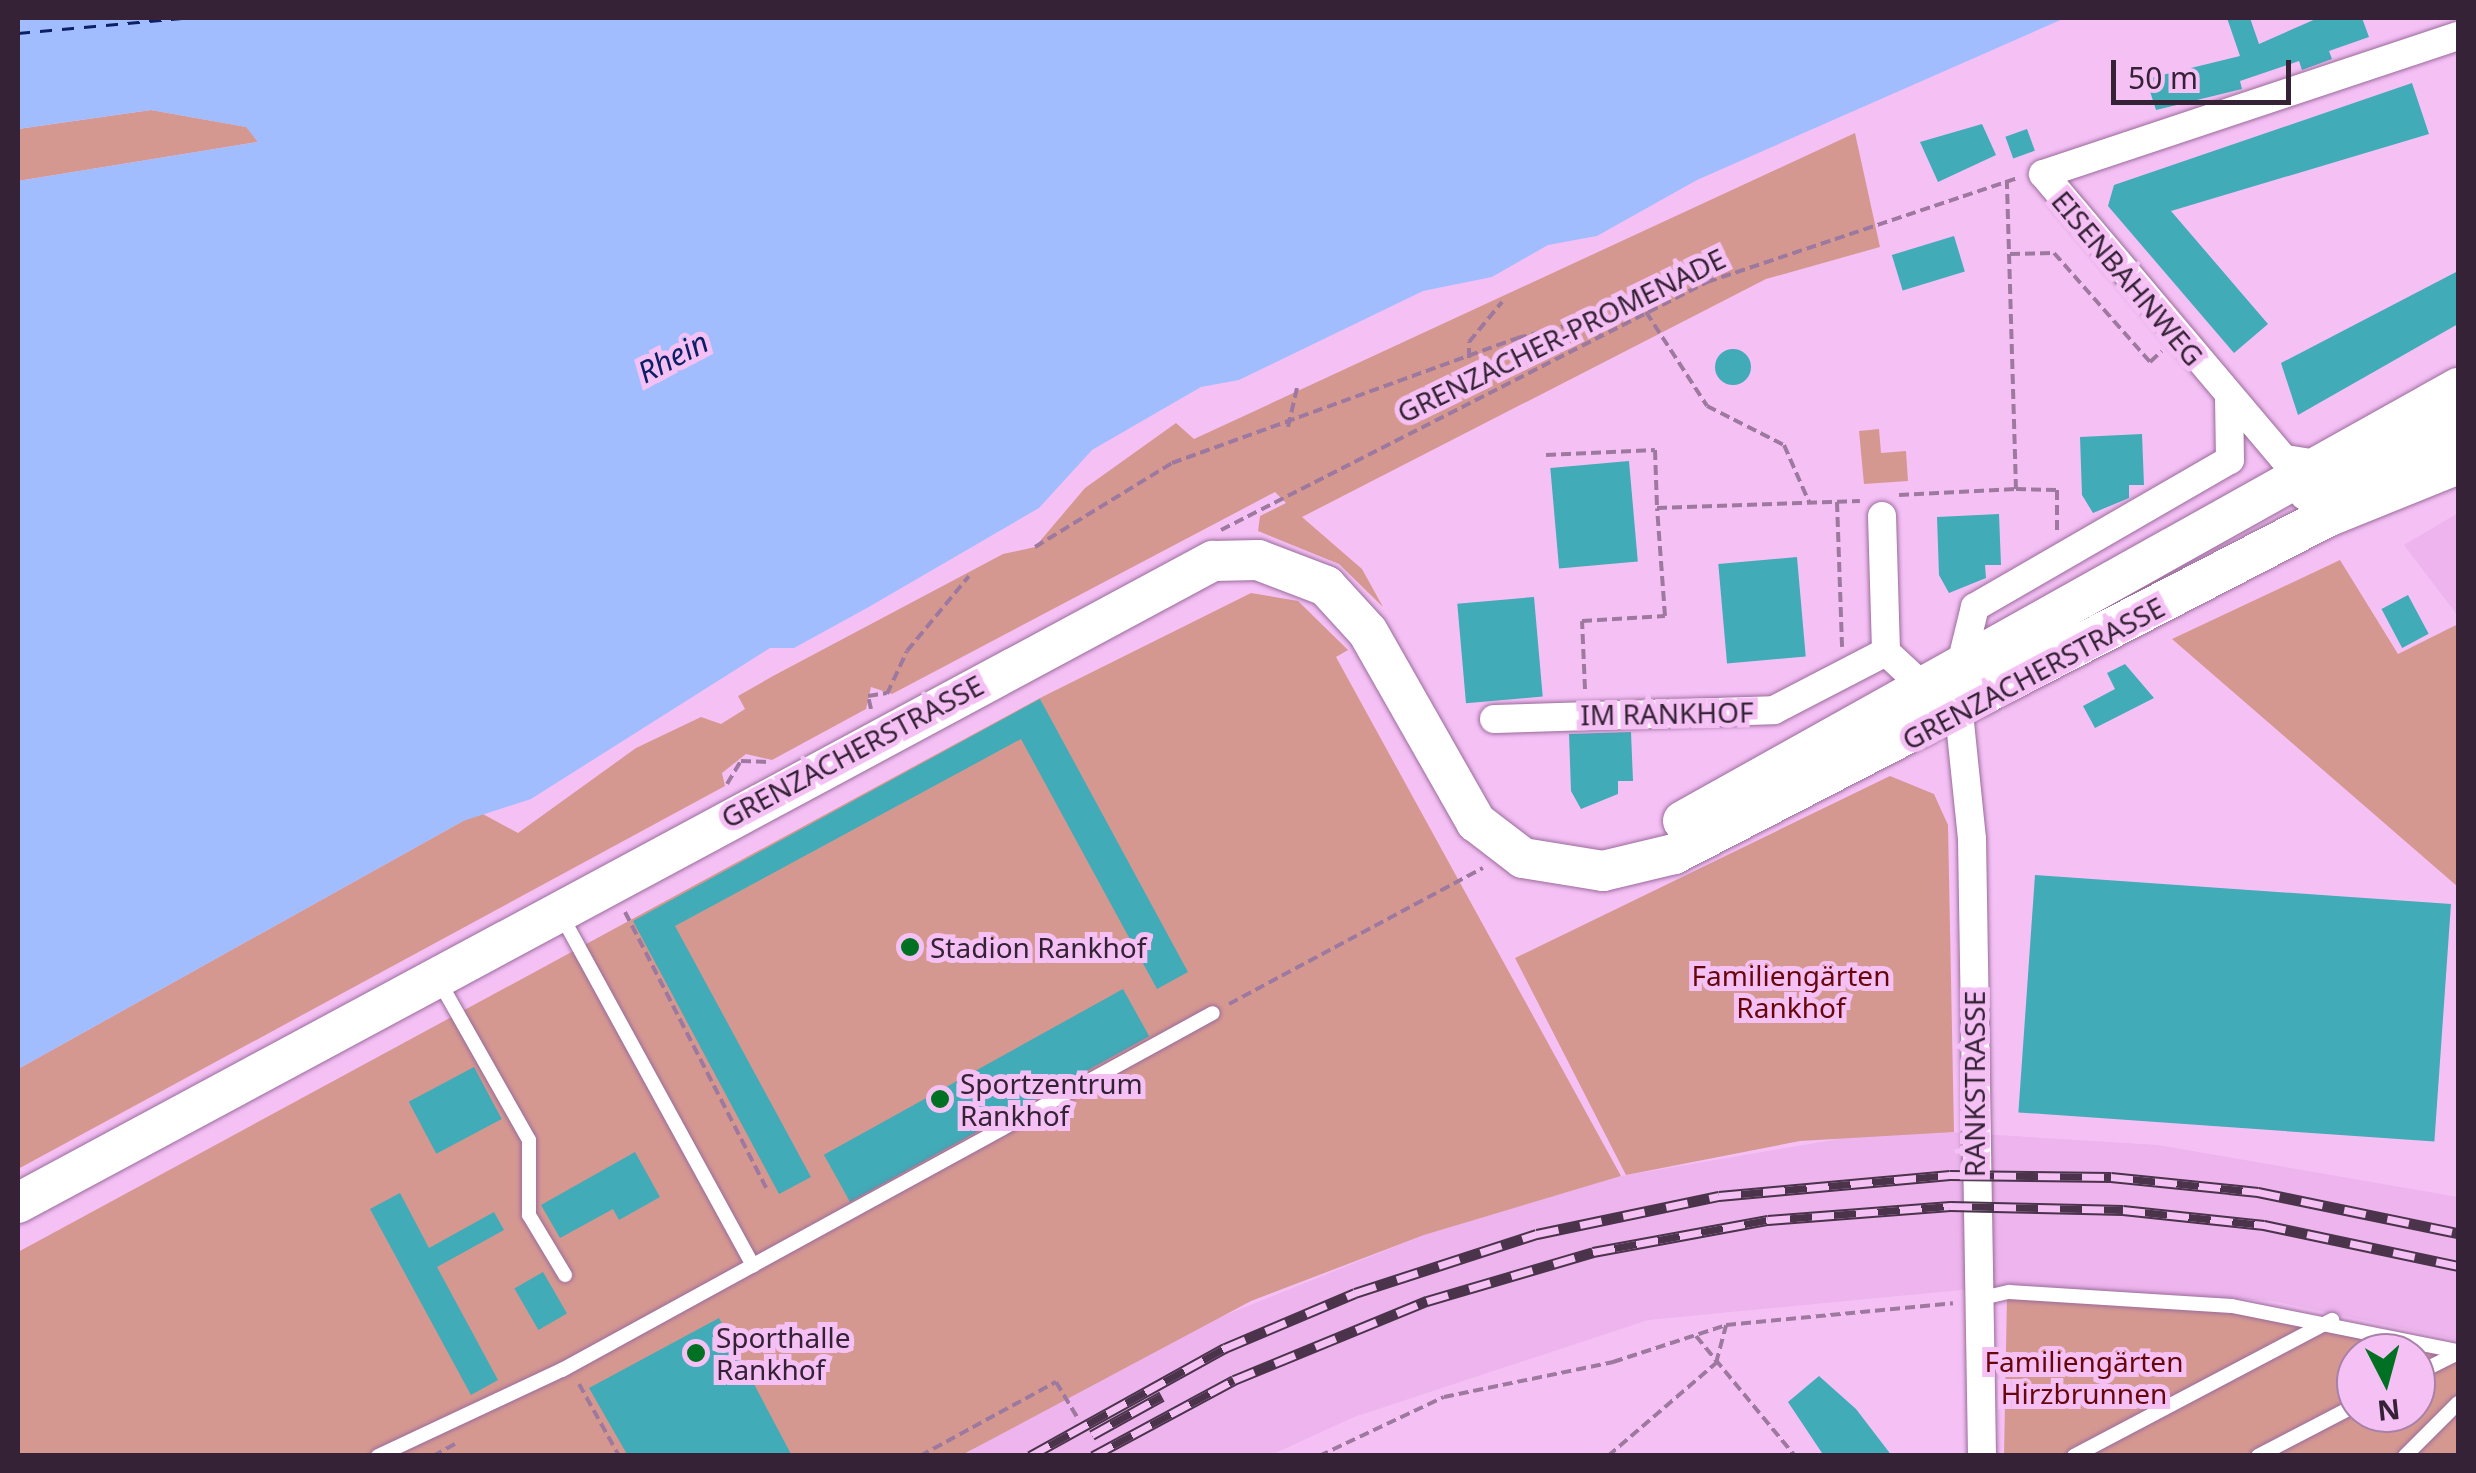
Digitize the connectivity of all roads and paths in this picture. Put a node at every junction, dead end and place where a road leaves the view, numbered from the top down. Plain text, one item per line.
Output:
1 (2458, 36) edge
2 (2043, 174) junction
3 (2006, 180) junction
4 (2008, 254) junction
5 (1502, 302) dead end
6 (1646, 312) junction
7 (1601, 334) junction
8 (2177, 338) junction
9 (1470, 358) junction
10 (1297, 388) dead end
11 (2458, 388) edge
12 (2228, 397) junction
13 (2458, 425) edge
14 (1288, 427) junction
15 (1546, 456) dead end
16 (2230, 460) junction
17 (2300, 461) junction
18 (2391, 462) junction
19 (2458, 464) edge
20 (2016, 488) junction
21 (1810, 502) junction
22 (1837, 502) junction
23 (1877, 506) junction
24 (1657, 508) junction
25 (2251, 509) junction
26 (2327, 517) junction
27 (1222, 526) dead end
28 (1035, 547) dead end
29 (2047, 548) dead end
30 (970, 576) dead end
31 (1886, 652) junction
32 (1849, 673) junction
33 (1942, 680) junction
34 (888, 694) junction
35 (892, 701) dead end
36 (872, 712) dead end
37 (1959, 713) junction
38 (1586, 715) junction
39 (1494, 719) dead end
40 (772, 765) dead end
41 (728, 789) dead end
42 (1603, 870) junction
43 (1478, 876) dead end
44 (557, 908) junction
45 (624, 911) dead end
46 (436, 976) junction
47 (1213, 1012) joint
48 (766, 1188) dead end
49 (18, 1203) edge
50 (753, 1266) junction
51 (564, 1275) dead end
52 (1978, 1299) junction
53 (2333, 1320) junction
54 (1726, 1326) junction
55 (1694, 1334) junction
56 (2458, 1352) edge
57 (1716, 1363) junction
58 (567, 1382) dead end
59 (2458, 1403) edge
60 (2336, 1415) edge
61 (1078, 1416) dead end
62 (378, 1456) edge
63 (620, 1456) edge
64 (920, 1456) edge
65 (1319, 1456) edge
66 (1608, 1456) edge
67 (1795, 1456) edge
68 (1982, 1456) edge
69 (2074, 1456) edge
70 (2258, 1456) edge
71 (2405, 1456) edge

1 - 2 street, EISENBAHNWEG
2 - 3 path, GRENZACHER-PROMENADE
2 - 8 street, EISENBAHNWEG
3 - 4 path
3 - 6 path, GRENZACHER-PROMENADE
4 - 8 path
4 - 20 path
5 - 9 path
6 - 7 path, GRENZACHER-PROMENADE
6 - 21 path
7 - 9 path
7 - 27 path, GRENZACHER-PROMENADE
8 - 12 street, EISENBAHNWEG
9 - 14 path
10 - 14 path
11 - 17 main road, GRENZACHERSTRASSE
12 - 16 street
12 - 17 street, EISENBAHNWEG
13 - 18 main road
14 - 28 path
15 - 24 path
16 - 17 street, GRENZACHERSTRASSE
16 - 33 street, GRENZACHERSTRASSE
17 - 25 main road, GRENZACHERSTRASSE
18 - 25 main road
18 - 26 main road
19 - 26 main road, GRENZACHERSTRASSE
20 - 23 path
20 - 29 path
21 - 22 path
21 - 24 path
22 - 23 path
22 - 32 path
23 - 31 street
24 - 38 path
25 - 33 main road, GRENZACHERSTRASSE
26 - 37 main road, GRENZACHERSTRASSE
30 - 34 path
31 - 32 street, IM RANKHOF
31 - 33 street
32 - 38 street, IM RANKHOF
33 - 37 main road
33 - 42 main road, GRENZACHERSTRASSE
34 - 35 path
34 - 36 path
37 - 42 main road, GRENZACHERSTRASSE
37 - 52 street, RANKSTRASSE
38 - 39 street, IM RANKHOF
40 - 41 path
42 - 44 main road, GRENZACHERSTRASSE
43 - 47 path
44 - 46 main road, GRENZACHERSTRASSE
44 - 50 lane
45 - 48 path
46 - 49 main road, GRENZACHERSTRASSE
46 - 51 lane
47 - 50 lane
50 - 62 lane
52 - 53 lane
52 - 54 path
52 - 68 street, RANKSTRASSE
53 - 56 lane
53 - 69 lane
54 - 55 path
54 - 57 path
55 - 57 path
55 - 65 path
57 - 66 path
57 - 67 path
58 - 63 path
59 - 71 lane
60 - 70 lane
61 - 64 path

